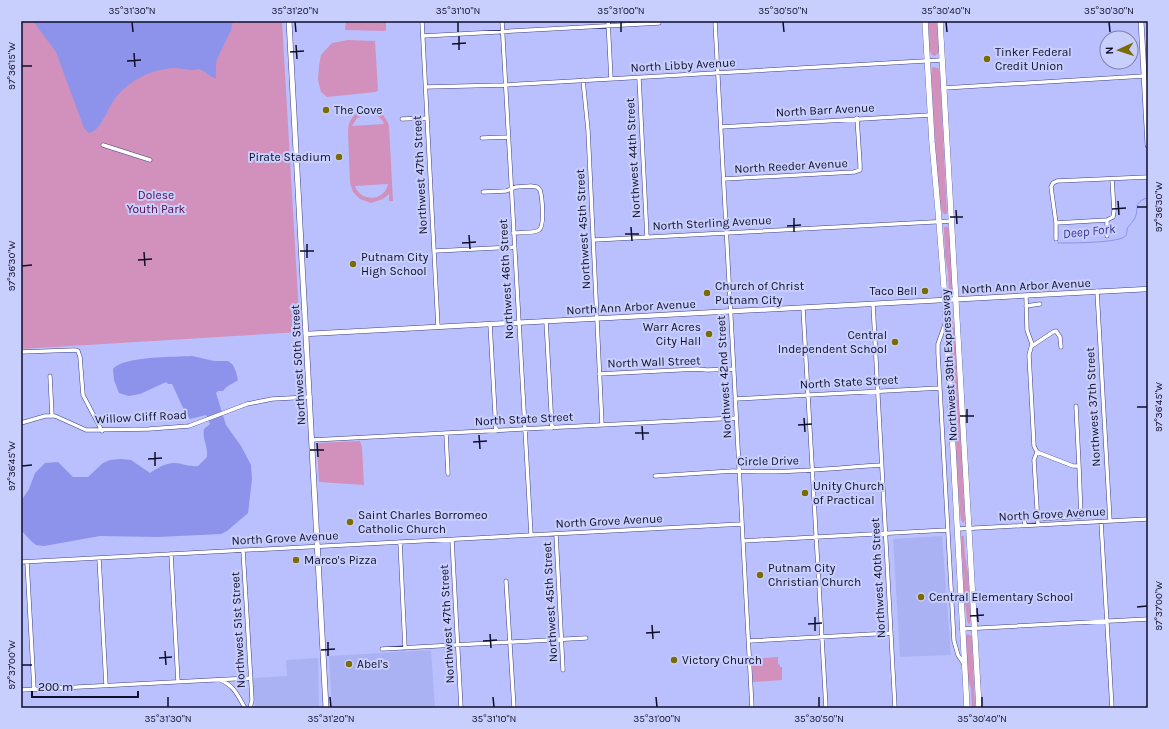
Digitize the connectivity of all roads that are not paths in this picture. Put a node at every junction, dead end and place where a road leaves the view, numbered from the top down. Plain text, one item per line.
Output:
1 (289, 21) edge
2 (422, 21) edge
3 (502, 21) edge
4 (608, 21) edge
5 (715, 21) edge
6 (925, 21) edge
7 (940, 21) edge
8 (1141, 21) edge
9 (659, 22) edge
10 (608, 26) junction
11 (502, 31) junction
12 (423, 36) junction
13 (942, 60) junction
14 (927, 61) junction
15 (718, 73) junction
16 (1144, 76) junction
17 (639, 78) junction
18 (611, 79) junction
19 (583, 80) junction
20 (505, 85) junction
21 (426, 87) junction
22 (944, 88) junction
23 (930, 115) junction
24 (427, 118) junction
25 (857, 118) junction
26 (402, 119) dead end
27 (1147, 119) edge
28 (721, 126) junction
29 (482, 138) dead end
30 (508, 138) junction
31 (104, 145) dead end
32 (1148, 145) edge
33 (150, 160) dead end
34 (1148, 177) edge
35 (1112, 178) junction
36 (724, 180) junction
37 (511, 189) junction
38 (483, 192) dead end
39 (1107, 220) junction
40 (939, 221) junction
41 (952, 221) junction
42 (1056, 223) junction
43 (513, 233) junction
44 (726, 233) junction
45 (1108, 236) dead end
46 (647, 237) junction
47 (1056, 239) dead end
48 (594, 240) junction
49 (514, 247) junction
50 (435, 251) junction
51 (1148, 289) edge
52 (1097, 292) junction
53 (1026, 296) junction
54 (945, 300) junction
55 (957, 300) junction
56 (873, 304) junction
57 (1040, 304) dead end
58 (1026, 306) junction
59 (804, 308) junction
60 (731, 312) junction
61 (597, 319) junction
62 (946, 319) junction
63 (546, 321) junction
64 (518, 323) junction
65 (490, 324) junction
66 (438, 327) junction
67 (306, 334) junction
68 (1032, 346) junction
69 (1061, 347) dead end
70 (21, 352) edge
71 (734, 368) junction
72 (599, 374) junction
73 (50, 376) dead end
74 (940, 388) junction
75 (877, 391) junction
76 (808, 395) junction
77 (310, 397) junction
78 (735, 399) junction
79 (1076, 406) dead end
80 (52, 416) junction
81 (736, 418) junction
82 (21, 423) edge
83 (602, 425) junction
84 (552, 428) junction
85 (524, 429) junction
86 (102, 431) junction
87 (496, 431) junction
88 (446, 433) junction
89 (312, 440) junction
90 (1037, 452) junction
91 (882, 465) junction
92 (1079, 466) junction
93 (813, 470) junction
94 (739, 472) junction
95 (448, 474) dead end
96 (655, 476) dead end
97 (1024, 513) dead end
98 (1081, 516) junction
99 (1038, 519) junction
100 (1148, 519) edge
101 (1110, 521) junction
102 (1082, 522) junction
103 (1101, 522) junction
104 (742, 524) junction
105 (1038, 524) junction
106 (1025, 525) junction
107 (958, 529) junction
108 (969, 529) junction
109 (948, 530) junction
110 (886, 533) junction
111 (556, 534) junction
112 (531, 535) junction
113 (816, 537) junction
114 (452, 540) junction
115 (743, 541) junction
116 (400, 542) junction
117 (318, 546) junction
118 (244, 550) junction
119 (171, 554) junction
120 (99, 558) junction
121 (21, 562) edge
122 (27, 562) junction
123 (506, 581) dead end
124 (1148, 619) edge
125 (1107, 622) junction
126 (974, 629) junction
127 (962, 630) junction
128 (891, 633) junction
129 (822, 637) junction
130 (586, 638) dead end
131 (562, 640) junction
132 (749, 641) junction
133 (510, 643) junction
134 (458, 645) junction
135 (405, 648) junction
136 (382, 649) dead end
137 (964, 664) junction
138 (563, 670) dead end
139 (250, 678) junction
140 (218, 679) junction
141 (178, 682) junction
142 (106, 685) junction
143 (34, 689) junction
144 (21, 690) edge
145 (245, 708) edge
146 (250, 708) edge
147 (326, 708) edge
148 (462, 708) edge
149 (514, 708) edge
150 (752, 708) edge
151 (826, 708) edge
152 (895, 708) edge
153 (967, 708) edge
154 (979, 708) edge
155 (1112, 708) edge

1 - 67 main road, Northwest 50th Street
2 - 12 street, Northwest 47th Street
3 - 11 street, Northwest 46th Street
4 - 10 street
5 - 15 street, Northwest 42nd Street
6 - 14 highway, Northwest 39th Expressway
7 - 13 highway, Northwest 39th Expressway
8 - 16 main road
9 - 10 street
10 - 11 street
10 - 18 street
11 - 12 street
11 - 20 street, Northwest 46th Street
12 - 21 street, Northwest 47th Street
13 - 14 street, North Libby Avenue
13 - 22 highway, Northwest 39th Expressway
14 - 15 street, North Libby Avenue
14 - 23 highway, Northwest 39th Expressway
15 - 17 street, North Libby Avenue
15 - 28 street, Northwest 42nd Street
16 - 22 street
16 - 27 main road
17 - 18 street, North Libby Avenue
17 - 46 street, Northwest 44th Street
18 - 19 street, North Libby Avenue
19 - 20 street, North Libby Avenue
19 - 48 street, Northwest 45th Street
20 - 21 street, North Libby Avenue
20 - 30 street, Northwest 46th Street
21 - 24 street, Northwest 47th Street
22 - 41 highway, Northwest 39th Expressway
23 - 25 street, North Barr Avenue
23 - 40 highway, Northwest 39th Expressway
24 - 26 street
24 - 50 street, Northwest 47th Street
25 - 28 street, North Barr Avenue
25 - 36 street, North Reeder Avenue
27 - 32 main road
28 - 36 street, Northwest 42nd Street
29 - 30 street
30 - 37 street, Northwest 46th Street
31 - 33 street
34 - 35 street
35 - 39 street
35 - 42 street
36 - 44 street, Northwest 42nd Street
37 - 38 street
37 - 43 street, Northwest 46th Street
37 - 43 street
39 - 42 street
39 - 45 street
40 - 41 street, North Sterling Avenue
40 - 44 street, North Sterling Avenue
40 - 54 highway, Northwest 39th Expressway
41 - 55 highway, Northwest 39th Expressway
42 - 47 street
43 - 49 street, Northwest 46th Street
44 - 46 street, North Sterling Avenue
44 - 60 street, Northwest 42nd Street
46 - 48 street, North Sterling Avenue
48 - 61 street, Northwest 45th Street
49 - 50 street
49 - 64 street, Northwest 46th Street
50 - 66 street, Northwest 47th Street
51 - 52 street, North Ann Arbor Avenue
52 - 53 street, North Ann Arbor Avenue
52 - 101 street, Northwest 37th Street
53 - 55 street, North Ann Arbor Avenue
53 - 58 street
54 - 55 street, North Ann Arbor Avenue
54 - 56 street, North Ann Arbor Avenue
54 - 62 highway, Northwest 39th Expressway
55 - 108 highway, Northwest 39th Expressway
56 - 59 street, North Ann Arbor Avenue
56 - 75 street, Northwest 40th Street
57 - 58 street
58 - 68 street
59 - 60 street, North Ann Arbor Avenue
59 - 76 street
60 - 61 street, North Ann Arbor Avenue
60 - 71 street, Northwest 42nd Street
61 - 63 street, North Ann Arbor Avenue
61 - 72 street, Northwest 45th Street
62 - 74 street, Northwest 39th Expressway
62 - 107 highway, Northwest 39th Expressway
63 - 64 street, North Ann Arbor Avenue
63 - 84 street
64 - 65 street, North Ann Arbor Avenue
64 - 85 street, Northwest 46th Street
65 - 66 street, North Ann Arbor Avenue
65 - 87 street
66 - 67 street, North Ann Arbor Avenue
67 - 77 main road, Northwest 50th Street
68 - 69 street
68 - 90 street
70 - 86 street
71 - 72 street, North Wall Street
71 - 78 street, Northwest 42nd Street
72 - 83 street, Northwest 45th Street
73 - 80 street
74 - 75 street, North State Street
74 - 109 street, Northwest 39th Expressway
75 - 76 street, North State Street
75 - 91 street, Northwest 40th Street
76 - 78 street, North State Street
76 - 93 street
77 - 86 street, Willow Cliff Road
77 - 89 main road, Northwest 50th Street
78 - 81 street, Northwest 42nd Street
79 - 92 street
80 - 82 street
80 - 86 street, Willow Cliff Road
81 - 83 street, North State Street
81 - 94 street, Northwest 42nd Street
83 - 84 street, North State Street
84 - 85 street, North State Street
85 - 87 street, North State Street
85 - 112 street, Northwest 46th Street
87 - 88 street, North State Street
88 - 89 street, North State Street
88 - 95 street
89 - 117 main road, Northwest 50th Street
90 - 92 street
90 - 99 street
91 - 93 street, Circle Drive
91 - 110 street, Northwest 40th Street
92 - 98 street
93 - 94 street, Circle Drive
93 - 113 street
94 - 96 street, Circle Drive
94 - 104 street, Northwest 42nd Street
97 - 106 street
98 - 99 street
98 - 102 street
99 - 105 street
100 - 101 street, North Grove Avenue
101 - 103 street, North Grove Avenue
102 - 103 street, North Grove Avenue
102 - 105 street, North Grove Avenue
103 - 125 street
104 - 111 street, North Grove Avenue
104 - 115 street, Northwest 42nd Street
105 - 106 street, North Grove Avenue
106 - 108 street, North Grove Avenue
107 - 108 street, North Grove Avenue
107 - 127 highway, Northwest 39th Expressway
108 - 126 highway, Northwest 39th Expressway
109 - 110 street
109 - 137 street, Northwest 39th Expressway
110 - 113 street
110 - 128 street, Northwest 40th Street
111 - 112 street, North Grove Avenue
111 - 131 street, Northwest 45th Street
112 - 114 street, North Grove Avenue
113 - 115 street
113 - 129 street
114 - 116 street, North Grove Avenue
114 - 134 street, Northwest 47th Street
115 - 132 street, Northwest 42nd Street
116 - 117 street, North Grove Avenue
116 - 135 street
117 - 118 street, North Grove Avenue
117 - 147 main road, Northwest 50th Street
118 - 119 street, North Grove Avenue
118 - 139 street, Northwest 51st Street
119 - 120 street, North Grove Avenue
119 - 141 street
120 - 122 street, North Grove Avenue
120 - 142 street
121 - 122 street, North Grove Avenue
122 - 143 street
123 - 133 street
124 - 125 street
125 - 126 street
125 - 155 street
126 - 127 street
126 - 154 highway, Northwest 39th Expressway
127 - 137 highway, Northwest 39th Expressway
128 - 129 street
128 - 152 street, Northwest 40th Street
129 - 132 street
129 - 151 street
130 - 131 street
131 - 133 street
131 - 138 street, Northwest 45th Street
132 - 150 street, Northwest 42nd Street
133 - 134 street
133 - 149 street
134 - 135 street
134 - 148 street, Northwest 47th Street
135 - 136 street
137 - 153 highway, Northwest 39th Expressway
139 - 140 street
139 - 146 street, Northwest 51st Street
140 - 141 street
140 - 145 street
141 - 142 street
142 - 143 street
143 - 144 street

